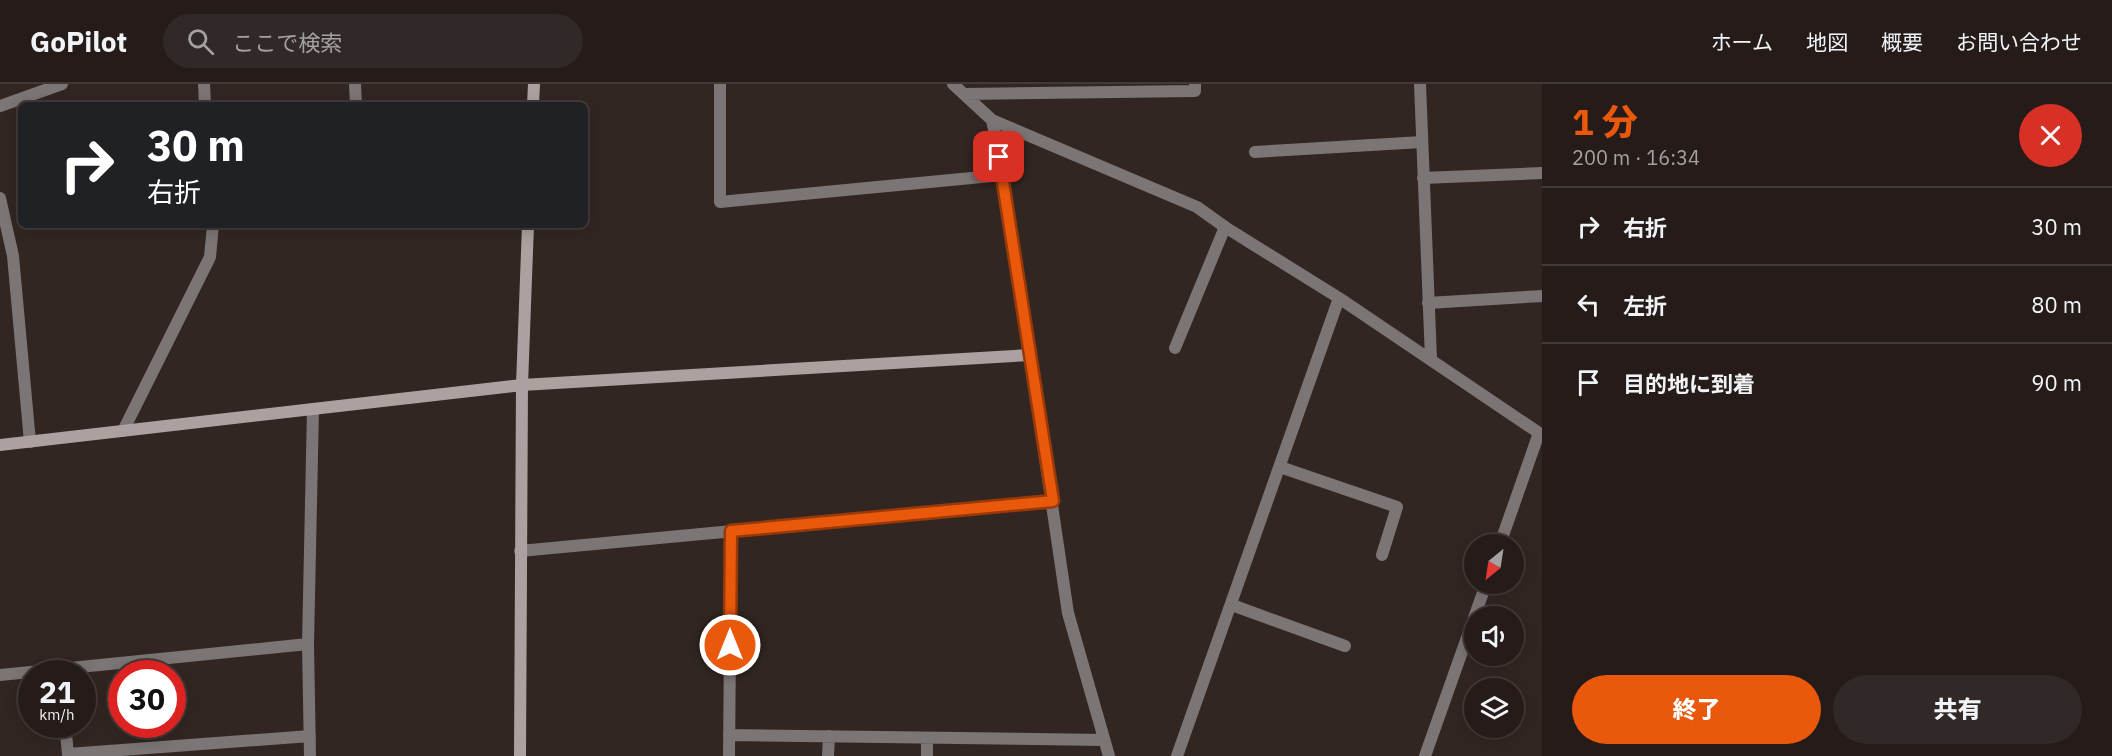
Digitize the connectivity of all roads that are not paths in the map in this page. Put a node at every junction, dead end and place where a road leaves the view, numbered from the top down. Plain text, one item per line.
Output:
1 (62, 84) edge
2 (204, 84) edge
3 (355, 84) edge
4 (534, 84) edge
5 (720, 84) edge
6 (953, 84) edge
7 (1195, 84) edge
8 (1420, 84) edge
9 (965, 94) junction
10 (205, 102) edge
11 (356, 102) edge
12 (533, 102) edge
13 (0, 106) edge
14 (992, 120) junction
15 (1422, 142) junction
16 (1255, 152) dead end
17 (1542, 172) edge
18 (1003, 175) junction
19 (1423, 178) junction
20 (0, 198) edge
21 (1225, 227) junction
22 (213, 228) edge
23 (528, 228) edge
24 (1542, 296) edge
25 (1339, 298) junction
26 (1428, 303) junction
27 (1175, 348) dead end
28 (1030, 355) junction
29 (1431, 359) junction
30 (522, 385) junction
31 (313, 409) junction
32 (123, 432) junction
33 (1541, 434) edge
34 (30, 442) junction
35 (0, 446) edge
36 (1280, 467) junction
37 (1053, 501) junction
38 (731, 531) junction
39 (1504, 534) edge
40 (520, 551) junction
41 (1382, 555) dead end
42 (1482, 594) edge
43 (1232, 605) junction
44 (308, 644) junction
45 (1345, 646) dead end
46 (96, 666) edge
47 (18, 674) edge
48 (0, 675) edge
49 (729, 735) junction
50 (310, 736) junction
51 (829, 736) junction
52 (66, 738) edge
53 (927, 738) junction
54 (1104, 740) junction
55 (310, 756) edge
56 (520, 756) edge
57 (729, 756) edge
58 (828, 756) edge
59 (927, 756) edge
60 (1109, 756) edge
61 (1177, 756) edge
62 (1425, 756) edge

1 - 13 street
2 - 10 street
3 - 11 street
4 - 12 street
5 - 18 street
6 - 9 street
7 - 9 street
8 - 15 street
9 - 14 street
14 - 18 street
14 - 21 street
15 - 16 street
15 - 19 street
17 - 19 street
18 - 28 street
19 - 26 street
20 - 34 street
21 - 25 street
21 - 27 street
22 - 32 street
23 - 30 street
24 - 26 street
25 - 29 street
25 - 36 street
26 - 29 street
28 - 30 street
28 - 37 street
29 - 33 street
30 - 31 street
30 - 40 street
31 - 32 street
31 - 44 street
32 - 34 street
33 - 39 street
34 - 35 street
36 - 41 street
36 - 43 street
37 - 38 street
37 - 54 street
38 - 40 street
38 - 49 street
40 - 56 street
42 - 62 street
43 - 45 street
43 - 61 street
44 - 46 street
44 - 50 street
47 - 48 street
49 - 51 street
49 - 57 street
50 - 52 street
50 - 55 street
51 - 53 street
51 - 58 street
53 - 54 street
53 - 59 street
54 - 60 street

